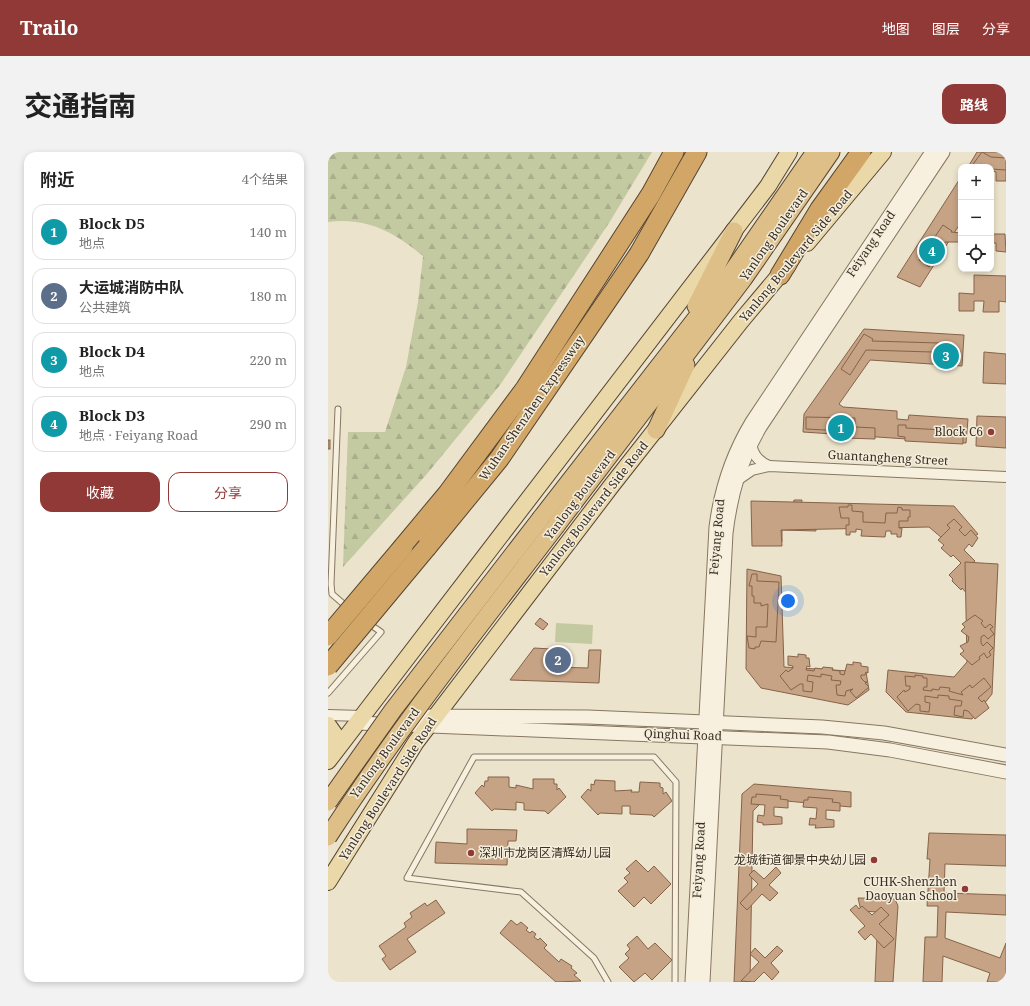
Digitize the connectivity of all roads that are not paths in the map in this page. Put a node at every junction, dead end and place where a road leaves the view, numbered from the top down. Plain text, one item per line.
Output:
1 (674, 152) edge
2 (697, 152) edge
3 (790, 152) edge
4 (815, 152) edge
5 (831, 152) edge
6 (861, 152) edge
7 (883, 152) edge
8 (932, 152) edge
9 (943, 152) edge
10 (734, 231) junction
11 (780, 275) junction
12 (700, 336) junction
13 (676, 345) junction
14 (338, 409) dead end
15 (656, 430) junction
16 (751, 443) junction
17 (769, 466) junction
18 (1006, 477) edge
19 (736, 482) junction
20 (357, 615) dead end
21 (363, 619) dead end
22 (328, 636) edge
23 (328, 666) edge
24 (328, 694) edge
25 (328, 715) edge
26 (360, 719) junction
27 (433, 721) junction
28 (328, 722) edge
29 (711, 722) junction
30 (328, 725) edge
31 (710, 736) junction
32 (1003, 753) edge
33 (331, 756) edge
34 (1006, 772) edge
35 (328, 802) edge
36 (328, 837) edge
37 (328, 882) edge
38 (608, 982) edge
39 (675, 982) edge
40 (692, 982) edge
41 (703, 982) edge

1 - 22 highway, Wuhan-Shenzhen Expressway, bridge
2 - 23 highway, Wuhan-Shenzhen Expressway, bridge
3 - 10 main road
4 - 13 highway, Yanlong Boulevard
5 - 12 highway, Yanlong Boulevard
6 - 11 highway
7 - 11 main road, Yanlong Boulevard Side Road
8 - 29 street, Feiyang Road
9 - 16 street, Feiyang Road
10 - 13 highway
10 - 26 main road
11 - 15 main road, Yanlong Boulevard Side Road
12 - 15 highway
12 - 36 highway, Yanlong Boulevard, bridge
13 - 35 highway, Yanlong Boulevard, bridge
14 - 20 lane
15 - 27 main road, Yanlong Boulevard Side Road
16 - 17 street
16 - 19 street, Feiyang Road
17 - 18 street, Guantangheng Street
17 - 19 street, Guantangheng Street
19 - 29 street, Feiyang Road
21 - 24 lane
25 - 26 street
26 - 27 street, Qinghui Road
26 - 28 street
26 - 33 main road
27 - 29 street, Qinghui Road
27 - 31 street, Qinghui Road
27 - 37 main road, Yanlong Boulevard Side Road
29 - 31 street, Feiyang Road
29 - 32 street, Qinghui Road
30 - 33 main road
31 - 34 street, Qinghui Road
31 - 40 street, Feiyang Road
31 - 41 street, Feiyang Road
38 - 39 lane

